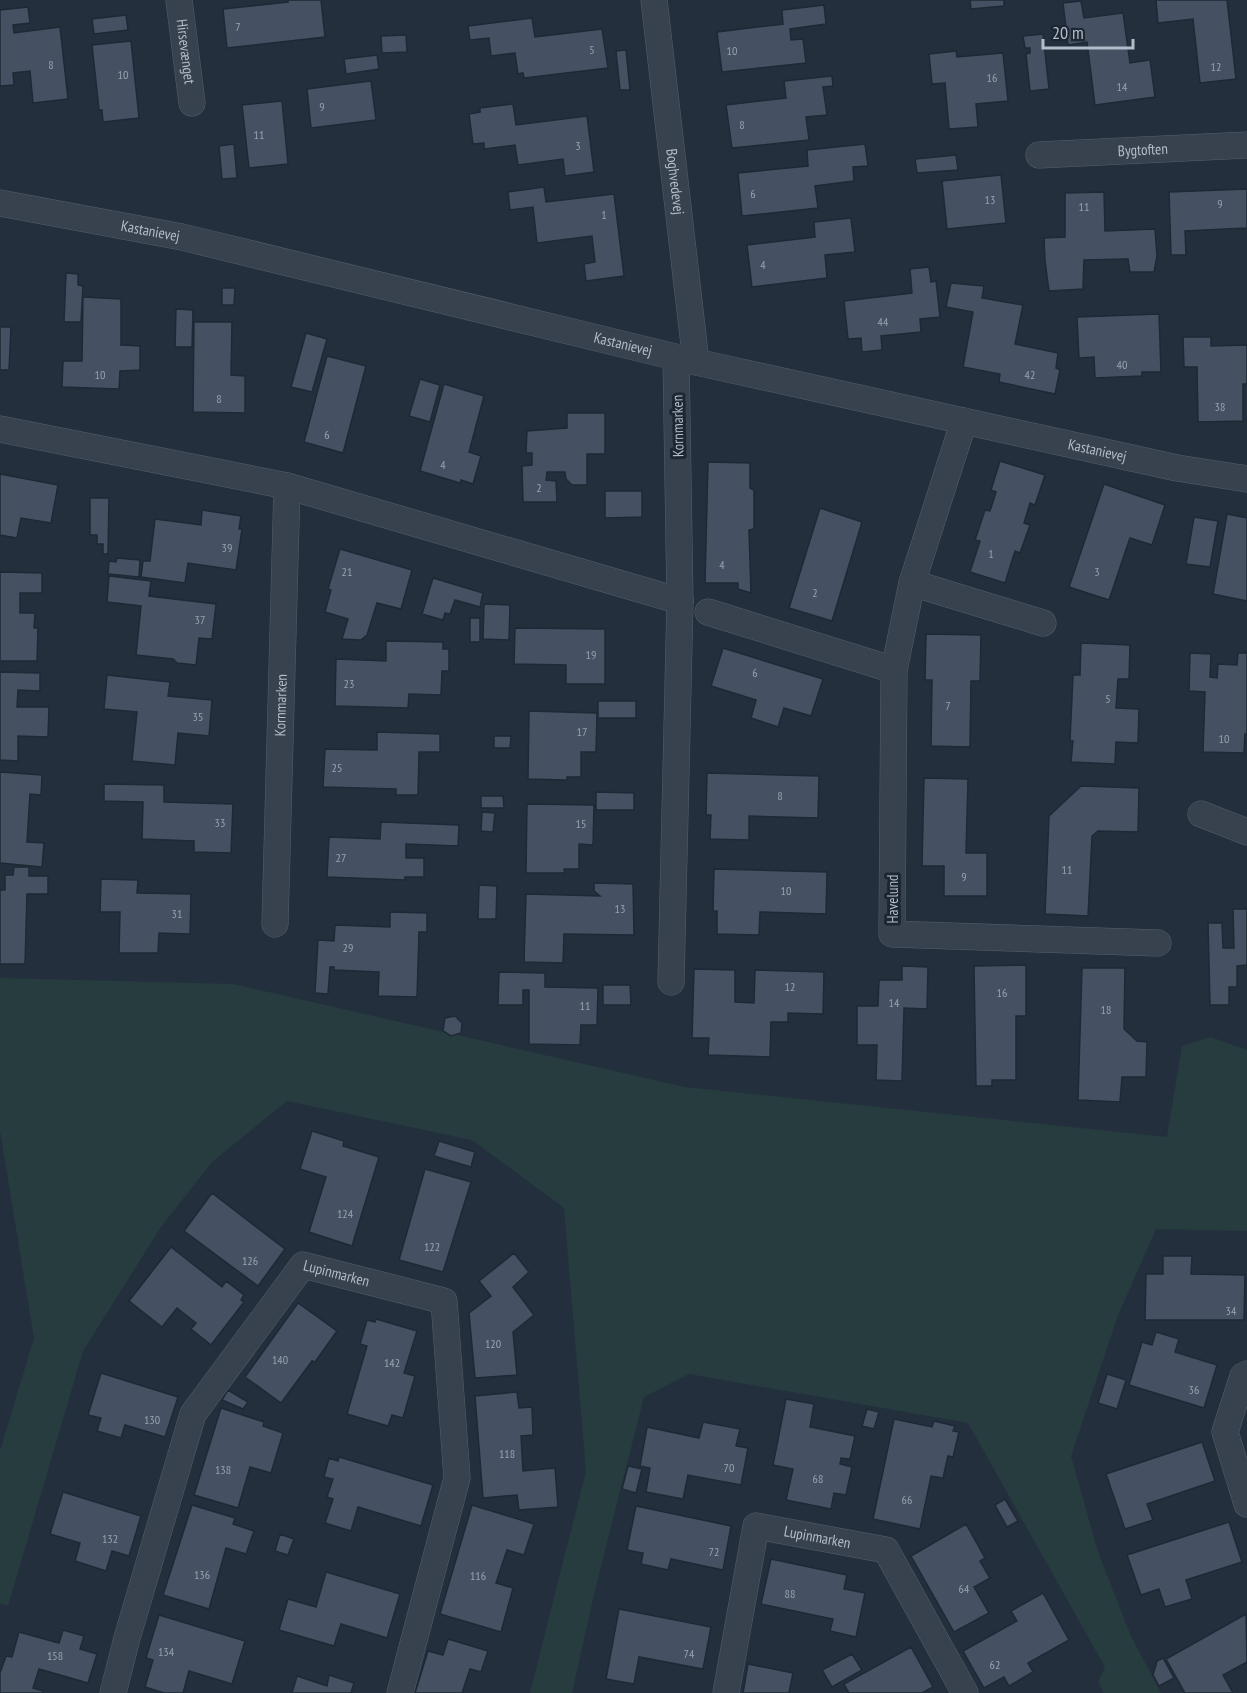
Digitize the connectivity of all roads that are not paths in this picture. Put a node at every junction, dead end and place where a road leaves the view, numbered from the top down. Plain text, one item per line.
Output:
1 (179, 0) edge
2 (654, 0) edge
3 (192, 103) dead end
4 (1247, 145) edge
5 (1039, 155) dead end
6 (0, 203) edge
7 (686, 360) junction
8 (964, 421) junction
9 (0, 429) edge
10 (1247, 479) edge
11 (287, 486) junction
12 (912, 583) junction
13 (680, 602) junction
14 (708, 612) dead end
15 (1043, 623) dead end
16 (894, 670) junction
17 (1202, 814) dead end
18 (1247, 832) edge
19 (275, 924) dead end
20 (1158, 943) dead end
21 (671, 982) dead end
22 (1247, 1374) edge
23 (1247, 1504) edge
24 (113, 1693) edge
25 (400, 1693) edge
26 (726, 1693) edge
27 (965, 1693) edge

1 - 3 street, Hirsevænget
2 - 7 street, Boghvedevej
4 - 5 street, Bygtoften
6 - 7 street, Kastanievej
7 - 8 street, Kastanievej
7 - 13 street, Kornmarken
8 - 10 street, Kastanievej
8 - 12 street, Havelund
9 - 11 street
11 - 13 street
11 - 19 street, Kornmarken
12 - 15 street
12 - 16 street, Havelund
13 - 21 street, Kornmarken
14 - 16 street
16 - 20 street, Havelund
17 - 18 street
22 - 23 street
24 - 25 street, Lupinmarken
26 - 27 street, Lupinmarken

